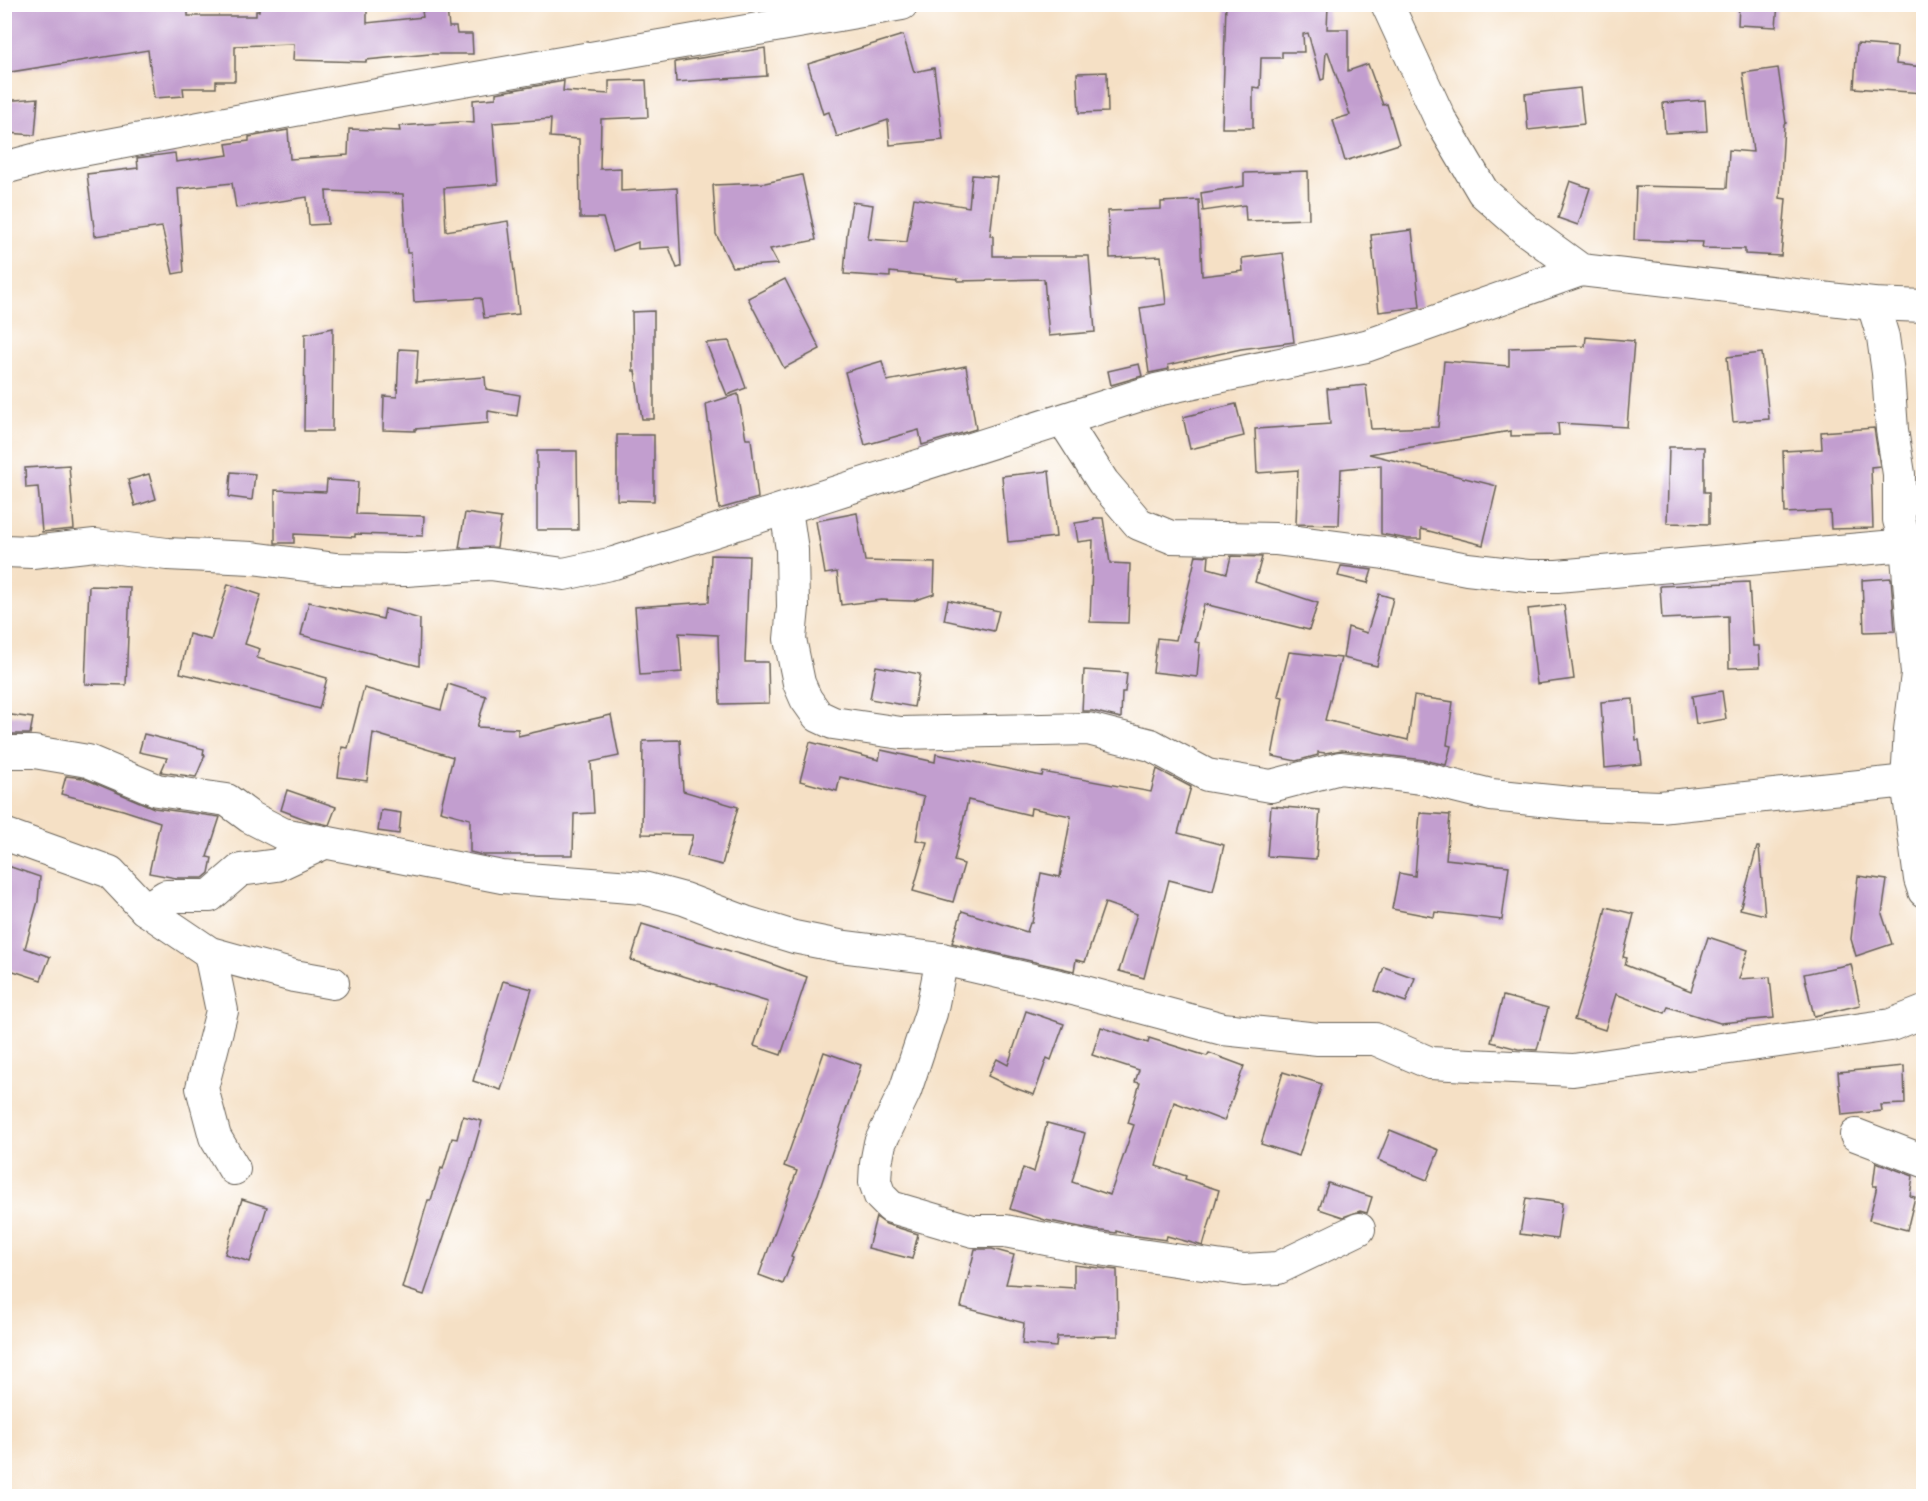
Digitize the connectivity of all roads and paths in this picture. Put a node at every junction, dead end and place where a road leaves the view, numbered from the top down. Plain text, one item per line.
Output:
1 (902, 4) edge
2 (1387, 4) edge
3 (833, 11) edge
4 (4, 168) edge
5 (1581, 270) junction
6 (1873, 304) junction
7 (1923, 306) edge
8 (1064, 421) junction
9 (786, 509) junction
10 (1906, 545) junction
11 (4, 551) edge
12 (4, 752) edge
13 (1906, 781) junction
14 (4, 834) edge
15 (324, 843) junction
16 (1923, 891) edge
17 (145, 909) junction
18 (210, 953) junction
19 (942, 959) junction
20 (333, 983) dead end
21 (1923, 1012) edge
22 (1856, 1135) dead end
23 (1923, 1161) edge
24 (234, 1169) dead end
25 (1359, 1229) dead end

1 - 3 street
2 - 5 street
3 - 4 street
5 - 6 street
5 - 8 street
6 - 7 street
6 - 10 street
8 - 9 street
8 - 10 street
9 - 11 street
9 - 13 street
10 - 13 street
12 - 15 street
13 - 16 street
14 - 17 street
15 - 17 street
15 - 19 street
17 - 18 street
18 - 20 street
18 - 24 street
19 - 21 street
19 - 25 street
22 - 23 street

